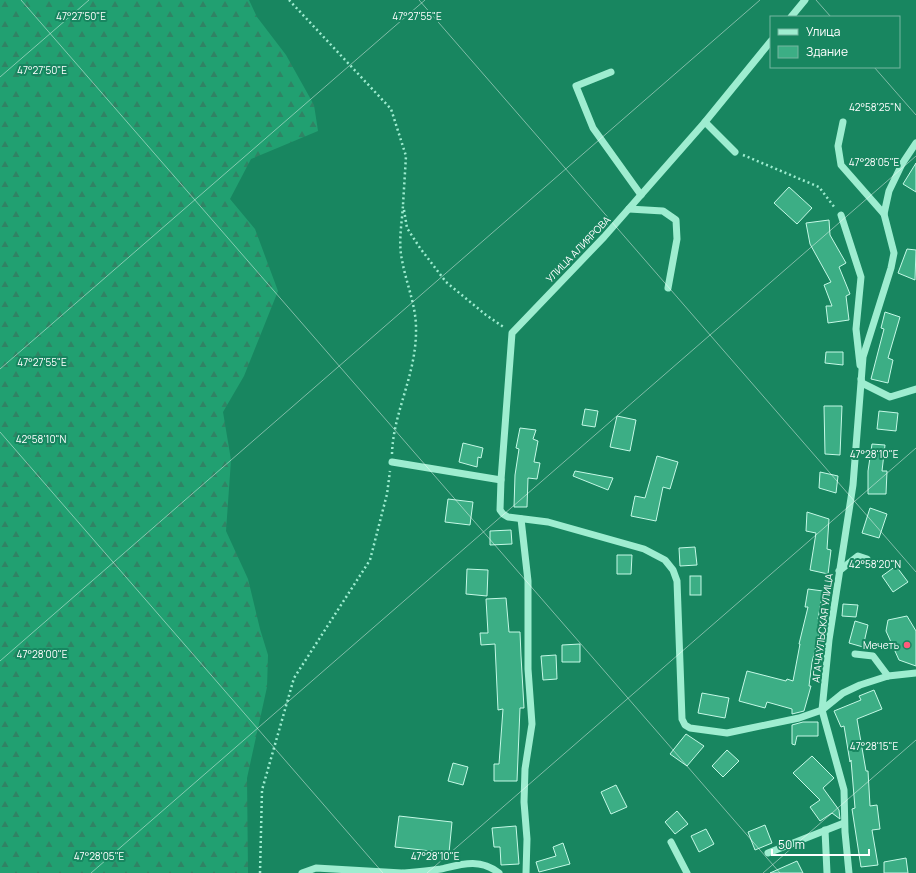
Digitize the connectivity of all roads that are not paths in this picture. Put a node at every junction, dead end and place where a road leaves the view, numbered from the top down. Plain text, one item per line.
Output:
1 (805, 0) edge
2 (792, 16) edge
3 (770, 42) edge
4 (611, 72) dead end
5 (705, 122) junction
6 (843, 122) dead end
7 (916, 143) edge
8 (735, 152) road end
9 (641, 195) junction
10 (629, 210) junction
11 (884, 214) junction
12 (841, 215) road end
13 (668, 288) dead end
14 (862, 383) junction
15 (916, 389) edge
16 (392, 462) road end
17 (501, 480) junction
18 (521, 518) junction
19 (867, 559) dead end
20 (839, 571) junction
21 (855, 654) dead end
22 (916, 673) edge
23 (888, 676) junction
24 (822, 710) junction
25 (844, 823) junction
26 (825, 830) junction
27 (671, 842) dead end
28 (768, 853) dead end
29 (302, 873) edge
30 (403, 873) edge
31 (499, 873) edge
32 (526, 873) edge
33 (687, 873) edge
34 (827, 873) edge
35 (849, 873) edge

1 - 2 street
3 - 5 street, УЛИЦА АЛИЯРОВА
4 - 9 street
5 - 8 street
5 - 9 street, УЛИЦА АЛИЯРОВА
6 - 11 street
7 - 11 street, АГАЧАУЛЬСКАЯ УЛИЦА
9 - 10 street, УЛИЦА АЛИЯРОВА
10 - 13 street
10 - 17 street, УЛИЦА АЛИЯРОВА
11 - 14 street, АГАЧАУЛЬСКАЯ УЛИЦА
12 - 14 street, АГАЧАУЛЬСКАЯ УЛИЦА
14 - 15 street
14 - 20 street, АГАЧАУЛЬСКАЯ УЛИЦА
16 - 17 street
17 - 18 street
18 - 24 street
18 - 32 street
19 - 20 street
20 - 24 street, АГАЧАУЛЬСКАЯ УЛИЦА
21 - 23 street
22 - 23 street
23 - 24 street
24 - 25 street, АГАЧАУЛЬСКАЯ УЛИЦА
25 - 26 street
25 - 35 street, АГАЧАУЛЬСКАЯ УЛИЦА
26 - 28 street
26 - 34 street
27 - 33 street
29 - 30 street
30 - 31 street

